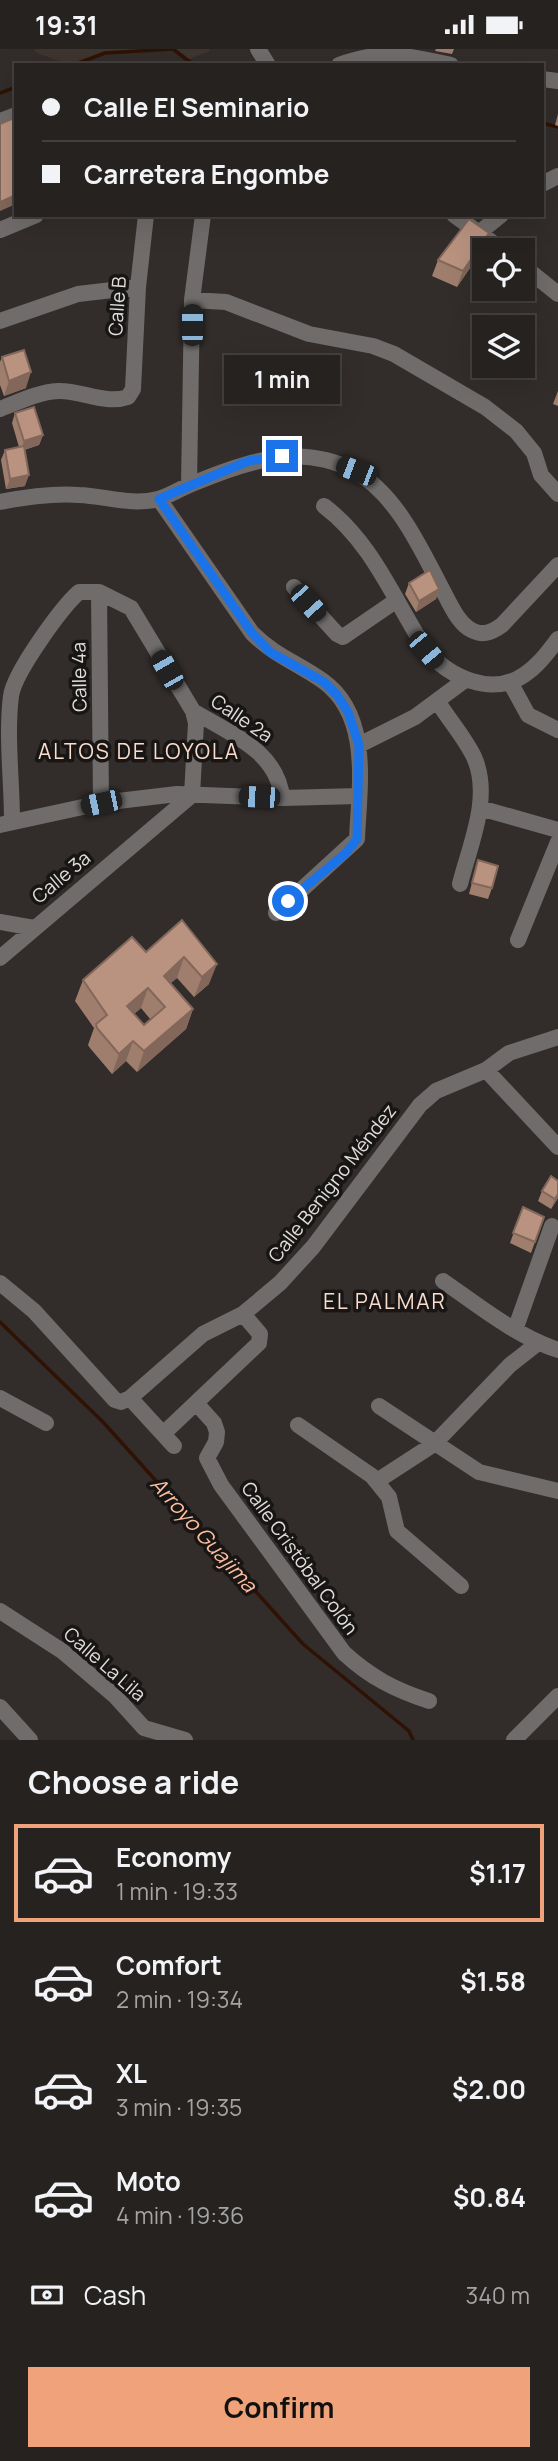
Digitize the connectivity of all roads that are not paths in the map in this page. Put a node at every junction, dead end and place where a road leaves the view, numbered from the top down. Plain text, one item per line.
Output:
1 (344, 63) edge
2 (442, 63) edge
3 (31, 217) edge
4 (146, 217) edge
5 (203, 217) edge
6 (457, 217) edge
7 (499, 217) edge
8 (0, 230) edge
9 (480, 232) junction
10 (488, 238) edge
11 (535, 276) edge
12 (138, 287) junction
13 (558, 294) edge
14 (192, 300) junction
15 (0, 321) edge
16 (0, 409) edge
17 (190, 485) junction
18 (558, 494) edge
19 (159, 499) junction
20 (0, 502) edge
21 (324, 506) dead end
22 (558, 565) edge
23 (294, 587) dead end
24 (99, 592) junction
25 (397, 600) junction
26 (558, 639) edge
27 (465, 680) junction
28 (510, 682) junction
29 (438, 702) junction
30 (193, 711) junction
31 (558, 730) edge
32 (359, 745) junction
33 (192, 795) junction
34 (359, 796) junction
35 (282, 798) junction
36 (101, 803) junction
37 (480, 808) junction
38 (6, 823) edge
39 (558, 830) edge
40 (558, 842) edge
41 (460, 884) dead end
42 (276, 913) dead end
43 (0, 922) edge
44 (34, 927) junction
45 (518, 940) dead end
46 (0, 958) edge
47 (558, 1037) edge
48 (486, 1070) junction
49 (558, 1147) edge
50 (552, 1226) dead end
51 (443, 1281) dead end
52 (0, 1283) edge
53 (243, 1314) junction
54 (515, 1330) junction
55 (538, 1343) junction
56 (558, 1350) edge
57 (0, 1398) edge
58 (130, 1398) junction
59 (196, 1403) junction
60 (379, 1406) dead end
61 (46, 1423) dead end
62 (298, 1425) dead end
63 (434, 1444) junction
64 (377, 1481) junction
65 (558, 1491) edge
66 (461, 1586) dead end
67 (0, 1611) edge
68 (558, 1696) edge
69 (429, 1701) dead end
70 (0, 1707) edge
71 (30, 1740) edge
72 (185, 1740) edge
73 (514, 1740) edge

1 - 2 street
3 - 8 street
4 - 12 street, Calle B
5 - 14 street
6 - 9 street
7 - 9 street
9 - 10 street
11 - 13 street
12 - 15 street
12 - 16 street, Calle B
14 - 17 street
14 - 18 street
17 - 19 street
17 - 22 street
19 - 20 street
19 - 32 street
21 - 25 street
23 - 25 street
24 - 30 street
24 - 36 street, Calle 4a
24 - 38 street
25 - 27 street
26 - 28 street
27 - 28 street
27 - 29 street
28 - 31 street
29 - 32 street
29 - 37 street
30 - 33 street
30 - 35 street, Calle 2a
32 - 34 street
33 - 35 street
33 - 36 street
33 - 44 street, Calle 3a
34 - 35 street
34 - 42 street
36 - 38 street
37 - 39 street
37 - 41 street
40 - 45 street
43 - 44 street
44 - 46 street, Calle 3a
47 - 48 street, Calle Benigno Méndez
48 - 49 street
48 - 53 street, Calle Benigno Méndez
50 - 54 street
51 - 54 street
52 - 58 street
53 - 58 street, Calle Benigno Méndez
53 - 59 street
54 - 55 street
55 - 56 street
55 - 63 street
57 - 61 street
58 - 59 street
59 - 69 street, Calle Cristóbal Colón
60 - 63 street
62 - 64 street
63 - 64 street
63 - 65 street
64 - 66 street
67 - 72 street, Calle La Lila
68 - 73 street
70 - 71 street

